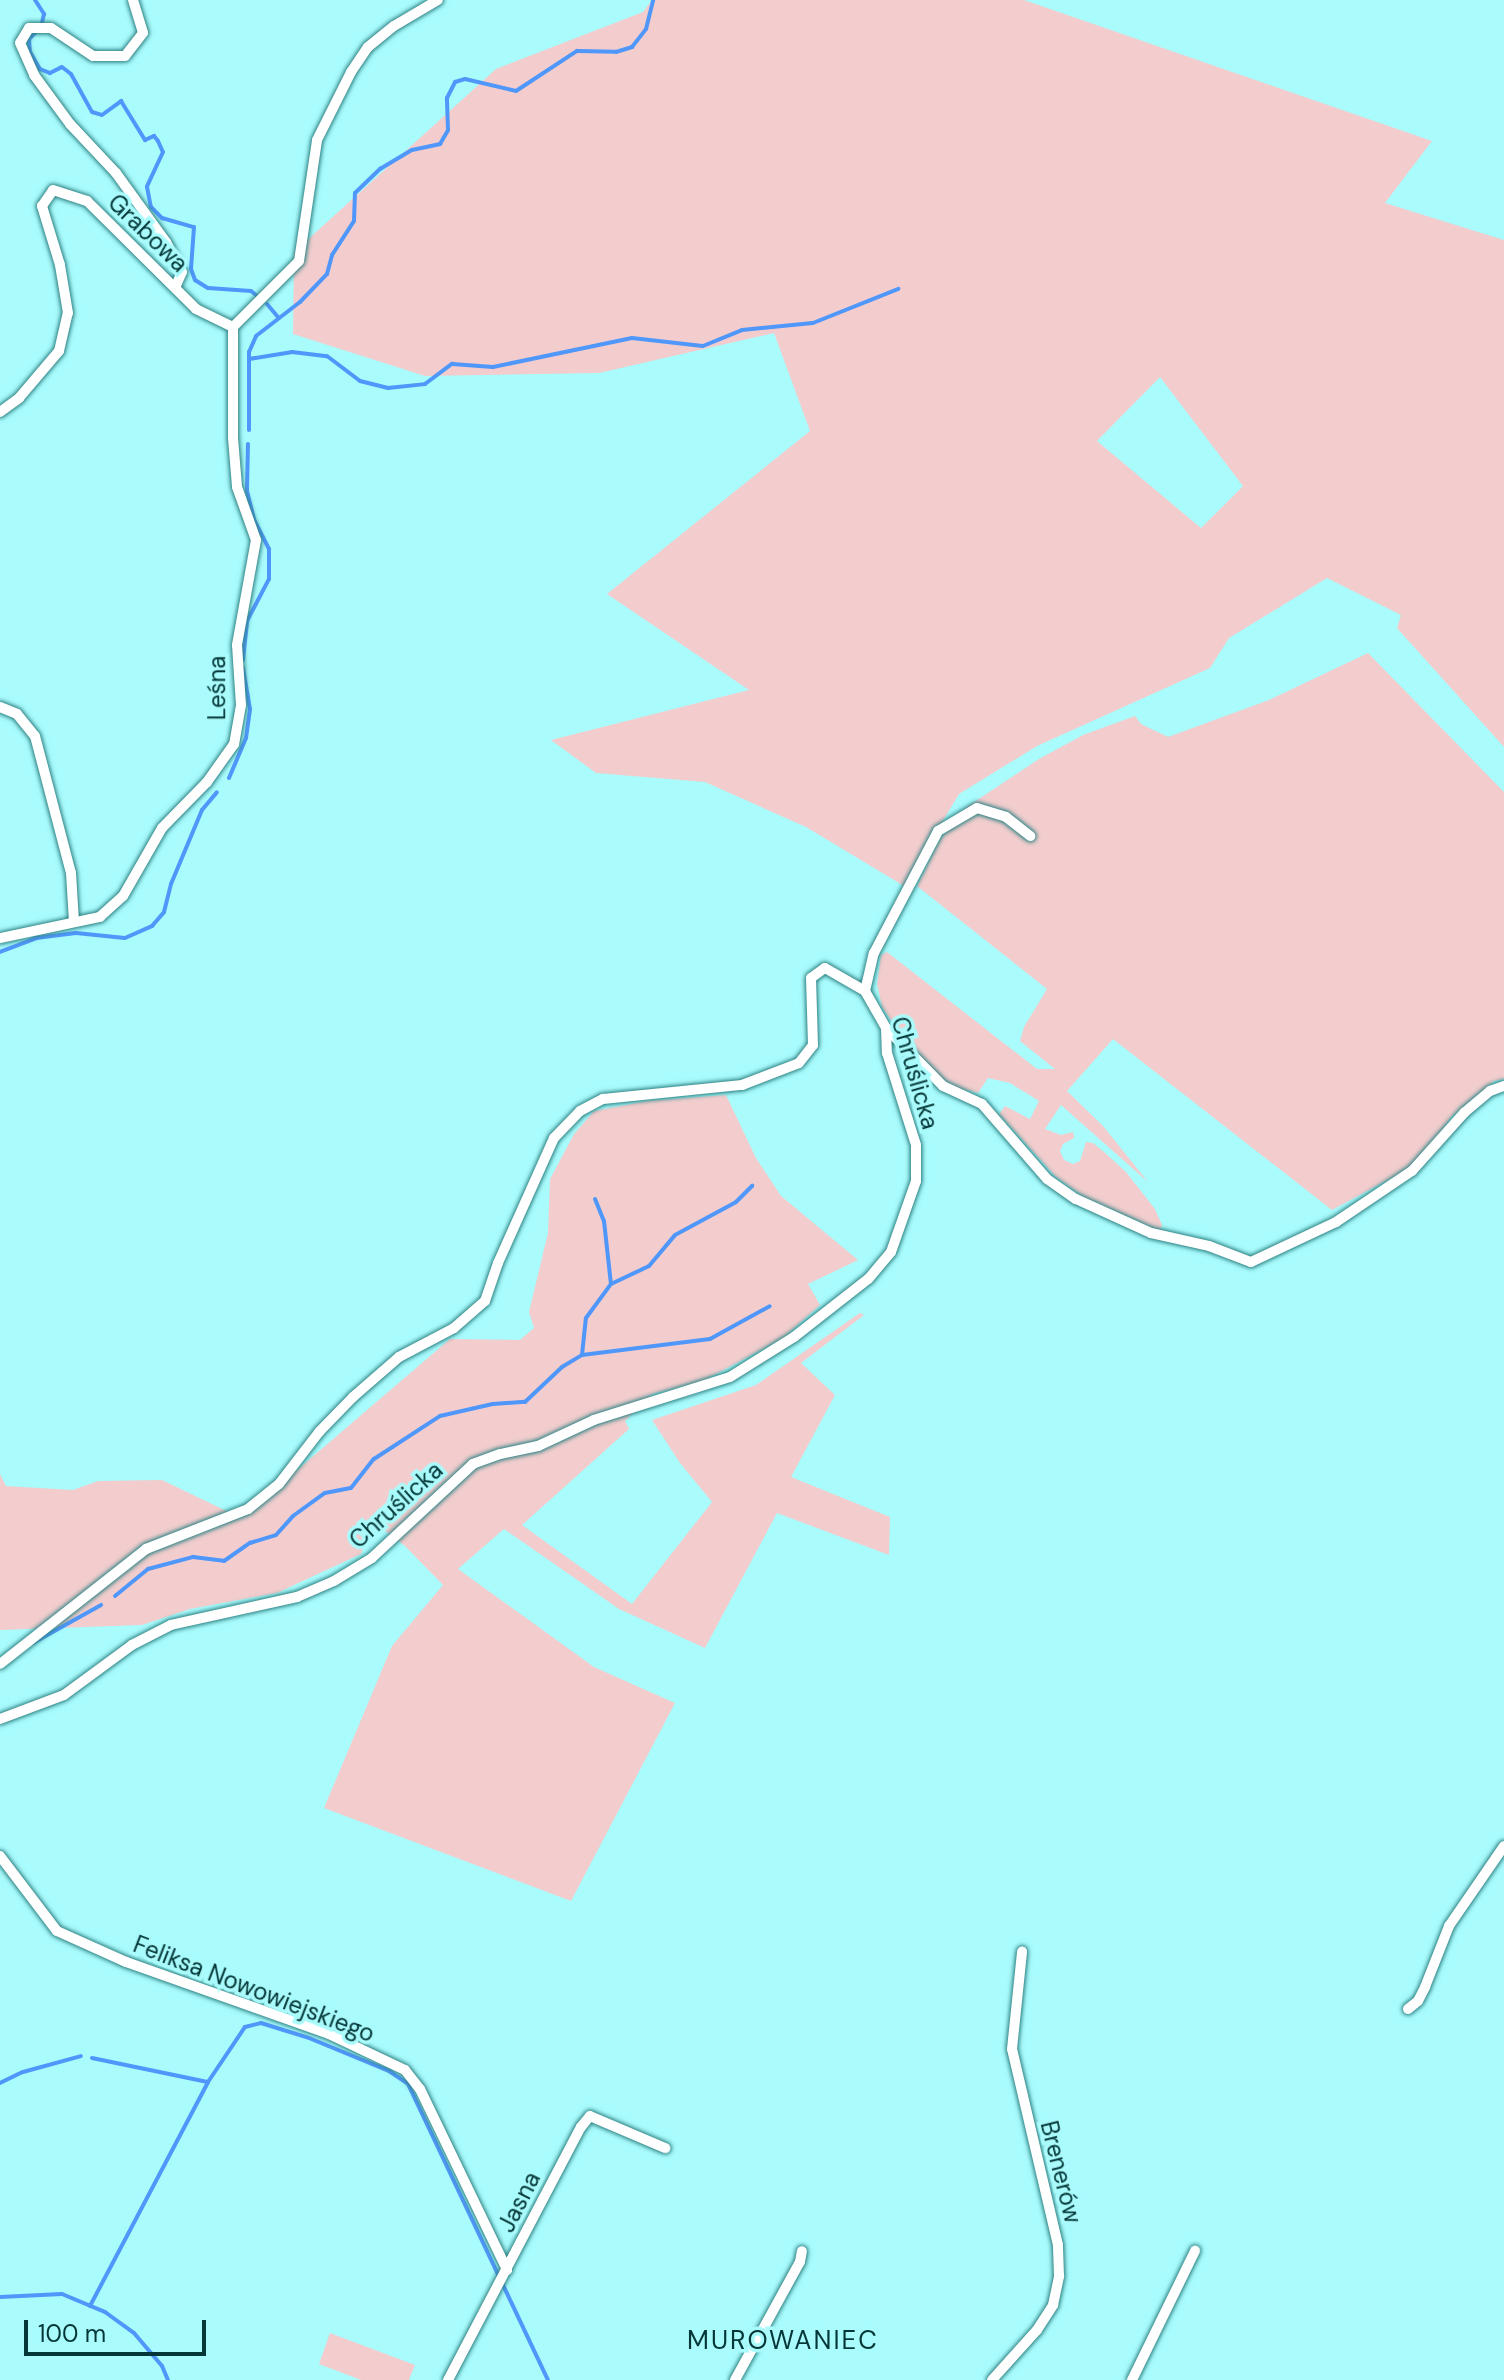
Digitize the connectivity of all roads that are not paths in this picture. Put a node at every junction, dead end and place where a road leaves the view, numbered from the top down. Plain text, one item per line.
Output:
1 (133, 0) edge
2 (438, 0) edge
3 (175, 288) junction
4 (228, 324) junction
5 (0, 412) edge
6 (0, 707) edge
7 (1030, 836) dead end
8 (74, 922) junction
9 (0, 938) edge
10 (865, 991) junction
11 (886, 1028) junction
12 (1504, 1086) edge
13 (0, 1664) edge
14 (0, 1719) edge
15 (1504, 1846) edge
16 (0, 1856) edge
17 (1022, 1952) dead end
18 (1408, 2009) dead end
19 (665, 2148) dead end
20 (802, 2251) dead end
21 (1195, 2251) dead end
22 (504, 2274) junction
23 (448, 2380) edge
24 (735, 2380) edge
25 (992, 2380) edge
26 (1132, 2380) edge

1 - 3 street
2 - 4 street
3 - 4 street, Grabowa
3 - 5 street, Grabowa
4 - 8 street, Leśna
6 - 8 street
7 - 10 street
8 - 9 street, Leśna
10 - 11 street, Chruślicka
10 - 13 street
11 - 12 street
11 - 14 street, Chruślicka
15 - 18 street
16 - 22 street, Feliksa Nowowiejskiego
17 - 25 street, Brenerów
19 - 22 street, Jasna
20 - 24 street
21 - 26 street
22 - 23 street, Jasna

